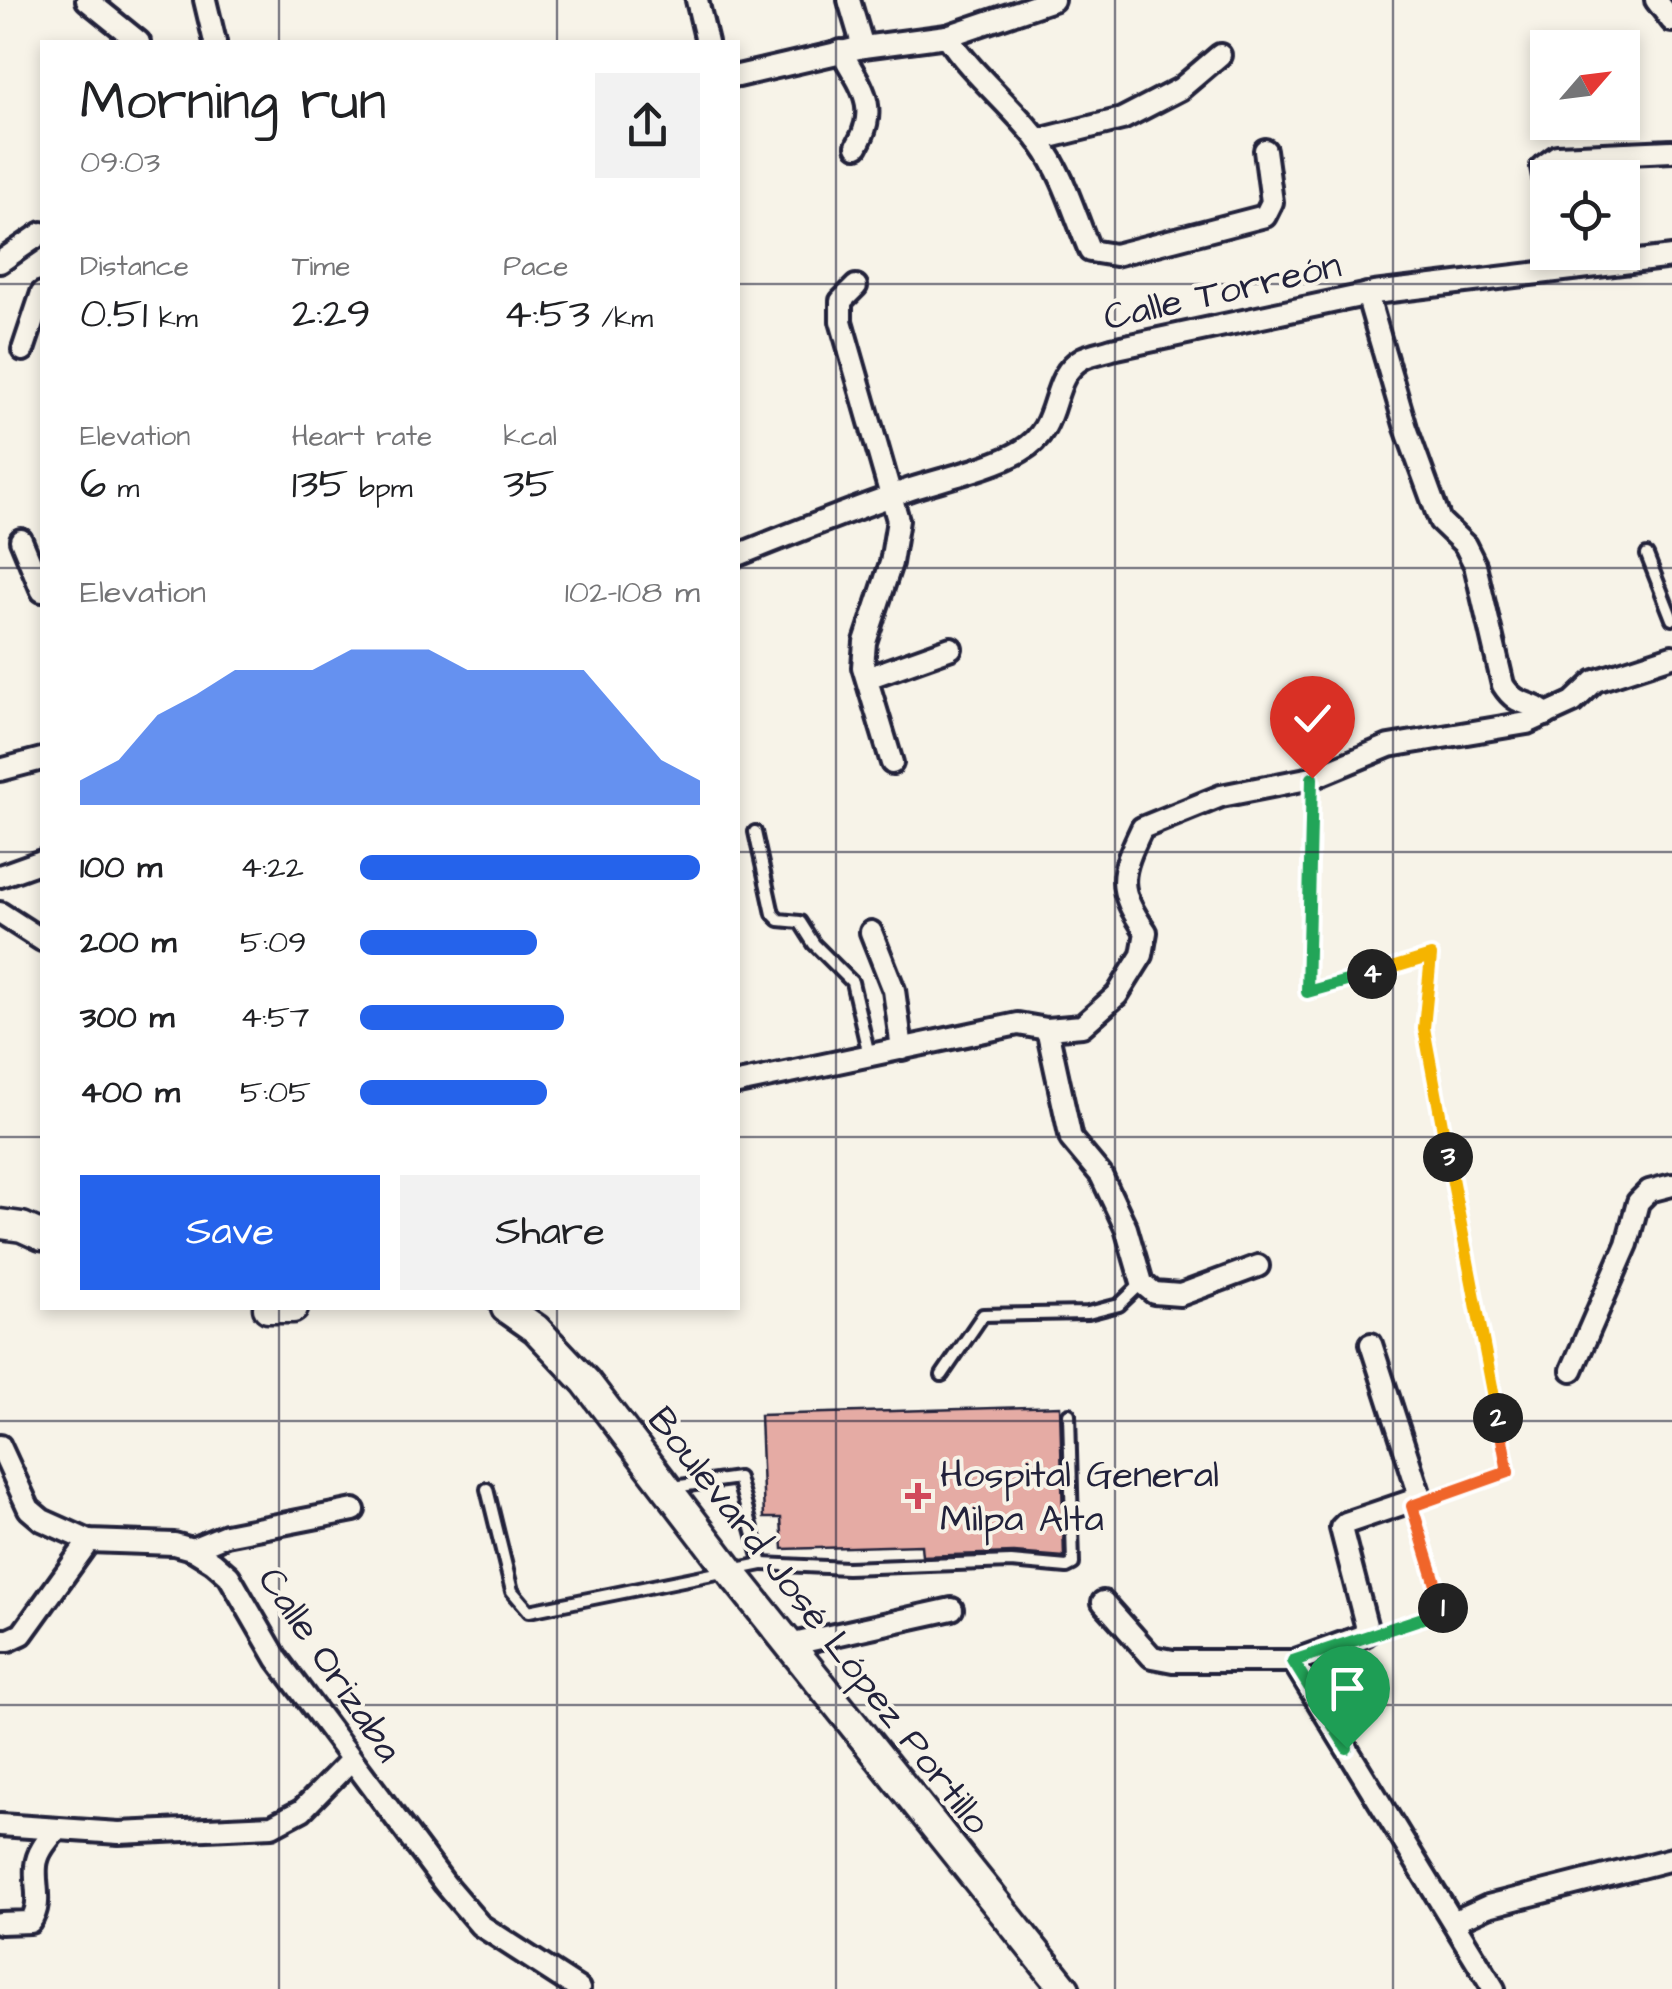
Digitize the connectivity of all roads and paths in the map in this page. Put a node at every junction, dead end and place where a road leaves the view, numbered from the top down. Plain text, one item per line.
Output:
1 (87, 0) edge
2 (205, 0) edge
3 (698, 0) edge
4 (849, 0) edge
5 (1053, 0) edge
6 (1656, 0) edge
7 (1672, 21) edge
8 (948, 36) junction
9 (137, 40) edge
10 (215, 40) edge
11 (707, 40) edge
12 (863, 46) junction
13 (841, 51) junction
14 (1220, 55) dead end
15 (740, 76) edge
16 (1038, 140) junction
17 (857, 146) dead end
18 (1265, 150) dead end
19 (1672, 151) edge
20 (1552, 160) edge
21 (40, 239) edge
22 (1672, 257) edge
23 (1640, 258) edge
24 (0, 262) edge
25 (1530, 267) edge
26 (856, 286) dead end
27 (1367, 294) junction
28 (40, 299) edge
29 (23, 350) dead end
30 (890, 496) junction
31 (21, 540) dead end
32 (740, 553) edge
33 (1647, 555) dead end
34 (40, 586) edge
35 (1672, 619) edge
36 (951, 648) dead end
37 (1672, 656) edge
38 (867, 678) junction
39 (1546, 715) junction
40 (40, 760) edge
41 (892, 763) dead end
42 (0, 770) edge
43 (1312, 778) junction
44 (755, 832) dead end
45 (40, 862) edge
46 (0, 876) edge
47 (0, 913) edge
48 (871, 932) dead end
49 (40, 935) edge
50 (1048, 1028) junction
51 (902, 1049) junction
52 (869, 1056) junction
53 (740, 1084) edge
54 (1672, 1186) edge
55 (0, 1200) edge
56 (21, 1229) edge
57 (1258, 1266) dead end
58 (1142, 1284) junction
59 (509, 1310) edge
60 (1372, 1344) dead end
61 (1572, 1370) dead end
62 (942, 1375) dead end
63 (1069, 1414) dead end
64 (0, 1446) edge
65 (666, 1488) junction
66 (487, 1489) dead end
67 (1428, 1501) dead end
68 (1412, 1506) dead end
69 (354, 1510) dead end
70 (89, 1541) junction
71 (192, 1549) junction
72 (762, 1564) junction
73 (731, 1572) junction
74 (1103, 1602) dead end
75 (952, 1609) dead end
76 (1365, 1635) junction
77 (0, 1640) edge
78 (789, 1645) junction
79 (1293, 1661) junction
80 (350, 1760) junction
81 (0, 1826) edge
82 (56, 1830) junction
83 (1672, 1858) edge
84 (1455, 1922) junction
85 (0, 1923) edge
86 (1487, 1986) edge
87 (579, 1989) edge
88 (1065, 1989) edge

1 - 9 street
2 - 10 street
3 - 11 street
4 - 12 street
5 - 8 street
6 - 7 street
8 - 12 street
8 - 16 street
12 - 13 street
13 - 15 street
13 - 17 street
14 - 16 street
16 - 18 street
19 - 20 street
21 - 24 street
22 - 23 street, Calle Torreón
25 - 27 street, Calle Torreón
26 - 30 street
27 - 30 street, Calle Torreón
27 - 39 street
28 - 29 street
30 - 32 street, Calle Torreón
30 - 38 street
31 - 34 street
33 - 35 lane
36 - 38 street
37 - 39 street
38 - 41 street
39 - 43 street
40 - 42 street
43 - 50 street
43 - 67 path
44 - 52 lane
45 - 46 street
47 - 49 street
48 - 51 street
50 - 51 street
50 - 58 street
51 - 52 street
52 - 53 street
54 - 61 street
55 - 56 main road
57 - 58 street
58 - 62 lane
59 - 65 main road, Boulevard José López Portillo
60 - 76 street
63 - 72 lane
64 - 70 street
65 - 72 lane
65 - 73 main road, Boulevard José López Portillo
66 - 73 lane
68 - 76 path
69 - 71 street
70 - 71 street
70 - 77 street
71 - 80 street, Calle Orizaba
72 - 73 lane
73 - 78 main road, Boulevard José López Portillo
74 - 79 street
75 - 78 street
76 - 79 street
78 - 88 main road, Boulevard José López Portillo
79 - 84 street
80 - 82 street
80 - 87 street, Calle Orizaba
81 - 82 street
82 - 85 street
83 - 84 street
84 - 86 street

